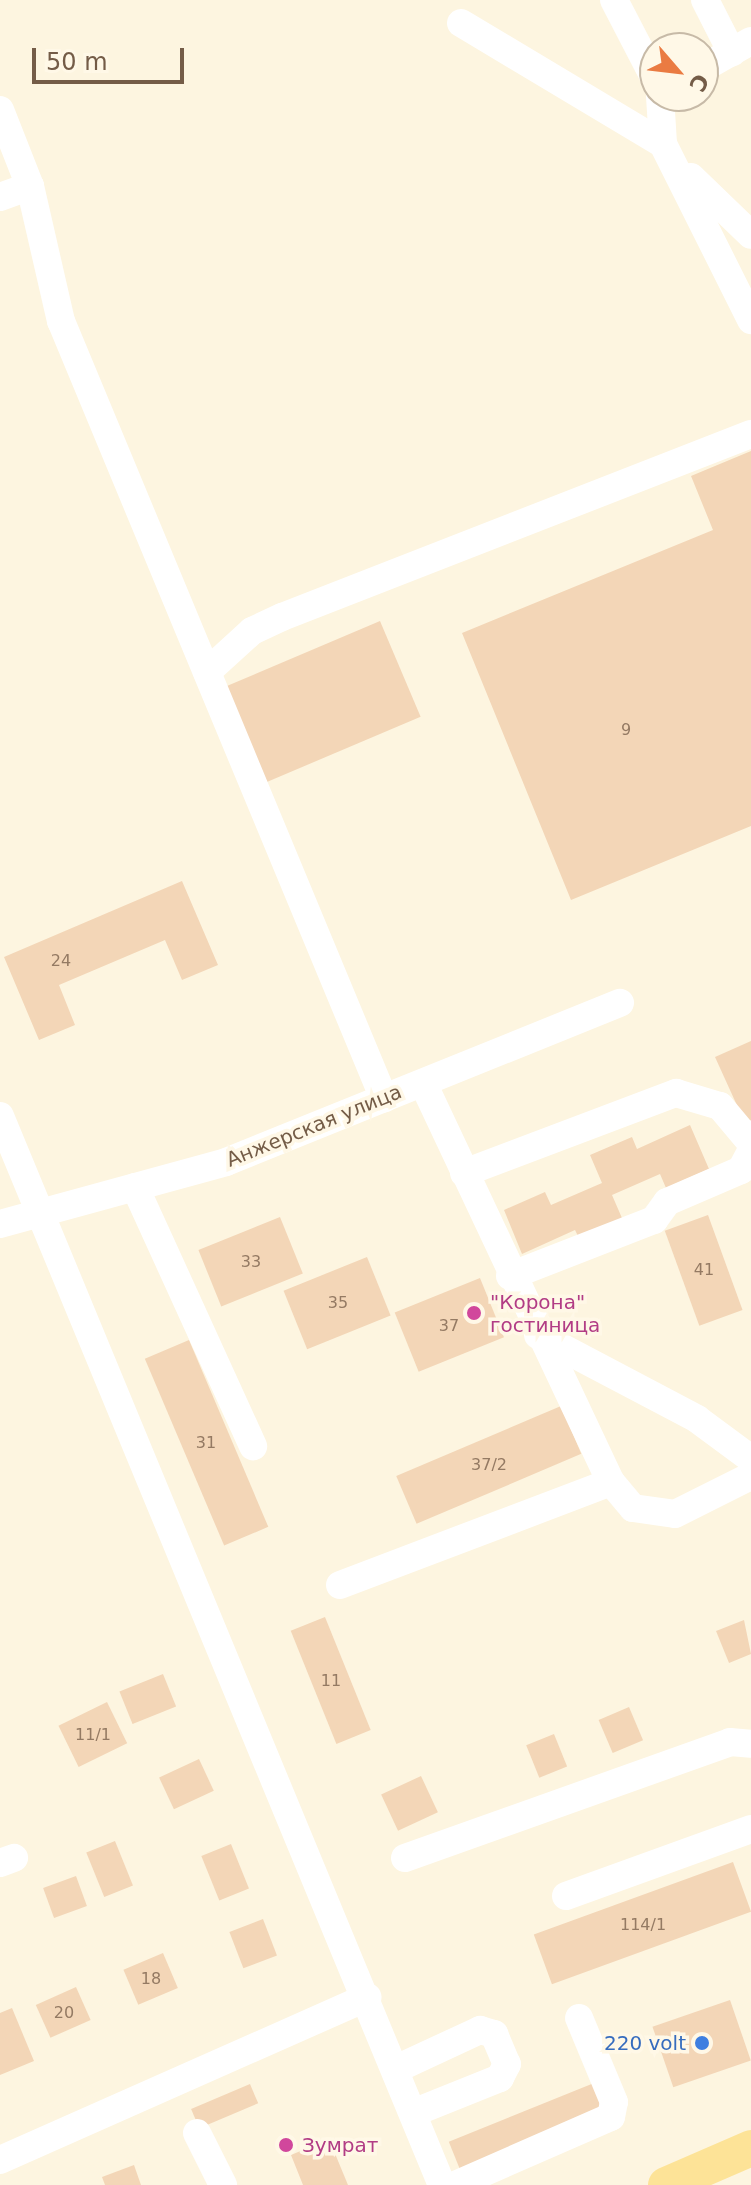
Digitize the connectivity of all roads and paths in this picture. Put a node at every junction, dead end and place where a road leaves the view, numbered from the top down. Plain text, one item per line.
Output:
1 (614, 0) edge
2 (705, 0) edge
3 (461, 23) dead end
4 (741, 47) edge
5 (639, 48) edge
6 (719, 59) edge
7 (0, 112) edge
8 (661, 112) edge
9 (663, 144) junction
10 (681, 167) junction
11 (30, 186) junction
12 (0, 197) edge
13 (751, 235) edge
14 (751, 320) edge
15 (751, 434) edge
16 (207, 672) junction
17 (620, 1003) dead end
18 (423, 1083) junction
19 (384, 1099) junction
20 (0, 1116) edge
21 (751, 1143) edge
22 (751, 1151) edge
23 (464, 1173) junction
24 (135, 1187) junction
25 (41, 1212) junction
26 (0, 1224) edge
27 (510, 1276) junction
28 (537, 1335) junction
29 (253, 1446) dead end
30 (751, 1459) edge
31 (751, 1476) edge
32 (611, 1482) junction
33 (340, 1585) dead end
34 (751, 1744) edge
35 (749, 1836) edge
36 (405, 1858) dead end
37 (566, 1896) dead end
38 (367, 1997) junction
39 (579, 2018) dead end
40 (396, 2069) junction
41 (413, 2113) junction
42 (197, 2133) dead end
43 (751, 2148) edge
44 (0, 2160) edge
45 (223, 2185) edge
46 (442, 2185) edge
47 (455, 2185) edge
48 (666, 2185) edge

1 - 5 street
2 - 4 street
3 - 9 street
4 - 6 street
7 - 11 street
8 - 9 street
9 - 10 street
10 - 13 street
10 - 14 street
11 - 12 street
11 - 16 street
15 - 16 street
16 - 19 street
17 - 18 street, Анжерская улица
18 - 19 street, Анжерская улица
18 - 23 street
19 - 24 street, Анжерская улица
20 - 25 street
21 - 23 street
22 - 27 street
23 - 27 street
24 - 25 street, Анжерская улица
24 - 29 street
25 - 26 street, Анжерская улица
25 - 38 street
27 - 28 street
28 - 30 street
28 - 32 street
31 - 32 street
32 - 33 street
34 - 36 street
35 - 37 street
38 - 40 street
38 - 44 street
39 - 47 street
40 - 41 street
40 - 41 street
41 - 46 street
42 - 45 street
43 - 48 main road

